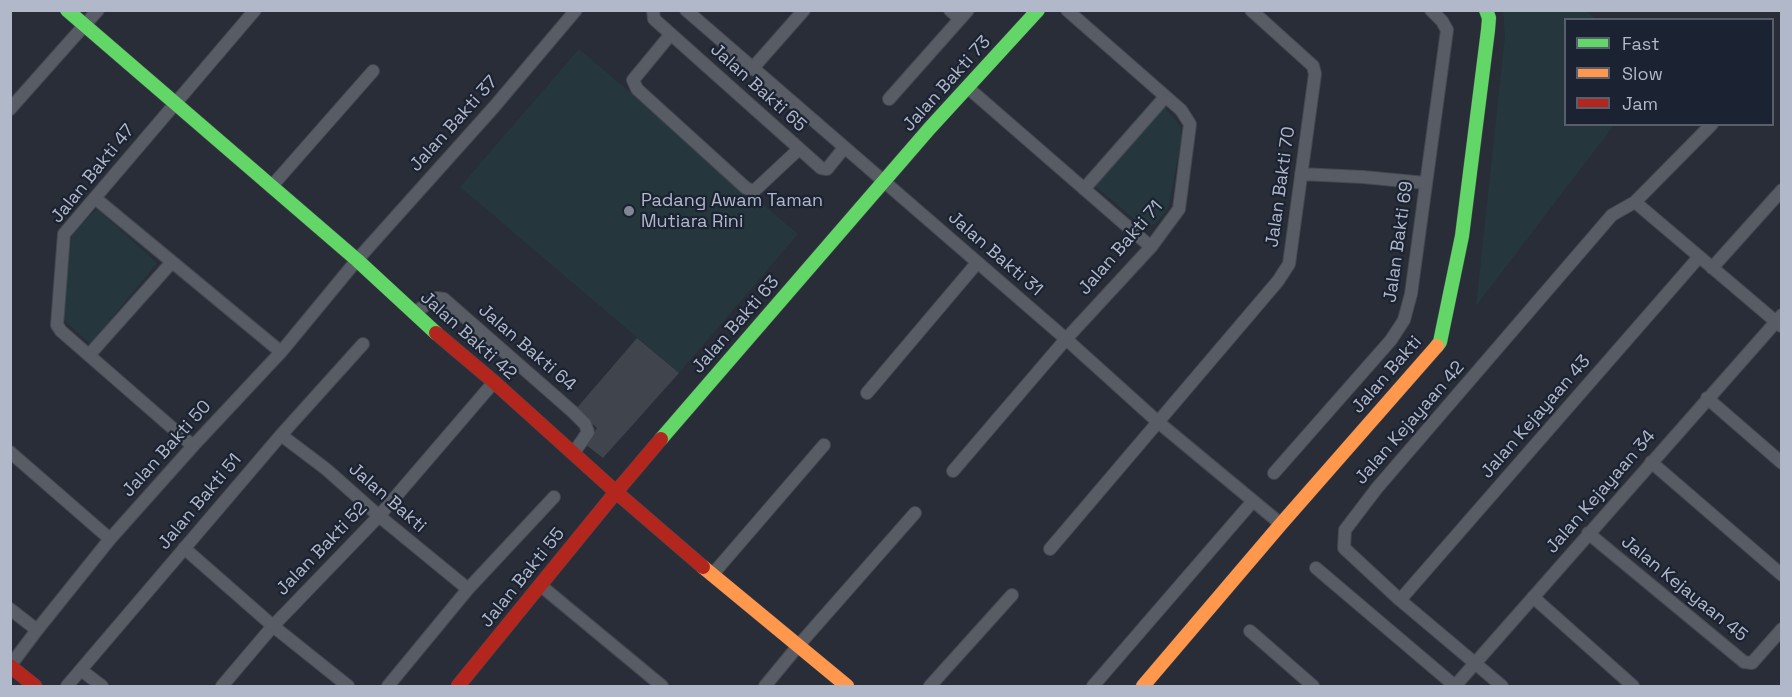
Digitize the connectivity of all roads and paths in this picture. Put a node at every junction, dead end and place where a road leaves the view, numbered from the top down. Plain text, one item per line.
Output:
1 (67, 10) edge
2 (98, 10) edge
3 (255, 10) edge
4 (576, 10) edge
5 (653, 10) edge
6 (686, 10) edge
7 (804, 10) edge
8 (950, 10) edge
9 (1038, 10) edge
10 (1067, 10) edge
11 (1251, 10) edge
12 (1431, 10) edge
13 (1486, 10) edge
14 (964, 15) edge
15 (85, 26) junction
16 (671, 34) junction
17 (753, 69) junction
18 (373, 71) dead end
19 (967, 87) junction
20 (1165, 97) junction
21 (889, 99) dead end
22 (175, 104) junction
23 (10, 109) edge
24 (1710, 126) edge
25 (844, 148) junction
26 (800, 149) junction
27 (1301, 174) junction
28 (884, 182) junction
29 (1426, 183) junction
30 (271, 187) junction
31 (1084, 189) junction
32 (1782, 190) edge
33 (94, 198) junction
34 (1635, 202) junction
35 (1151, 247) junction
36 (1700, 257) junction
37 (357, 260) junction
38 (172, 262) junction
39 (976, 262) junction
40 (1713, 268) junction
41 (415, 312) junction
42 (1780, 321) edge
43 (1066, 339) junction
44 (363, 344) dead end
45 (281, 352) junction
46 (90, 355) junction
47 (494, 382) junction
48 (867, 393) dead end
49 (1707, 398) junction
50 (1158, 422) junction
51 (281, 435) junction
52 (825, 445) dead end
53 (193, 446) junction
54 (10, 452) edge
55 (573, 454) junction
56 (1651, 462) junction
57 (1782, 463) edge
58 (953, 471) dead end
59 (1274, 473) dead end
60 (616, 492) junction
61 (554, 497) dead end
62 (1253, 501) junction
63 (915, 513) dead end
64 (379, 516) junction
65 (1281, 524) junction
66 (1588, 533) junction
67 (110, 539) junction
68 (184, 548) junction
69 (1050, 549) dead end
70 (1316, 568) dead end
71 (712, 575) junction
72 (1782, 575) edge
73 (540, 585) junction
74 (468, 590) junction
75 (1012, 595) dead end
76 (1533, 597) junction
77 (1400, 600) junction
78 (10, 609) edge
79 (273, 626) junction
80 (1782, 629) edge
81 (37, 630) junction
82 (1250, 631) dead end
83 (798, 646) junction
84 (1475, 662) junction
85 (10, 666) edge
86 (81, 670) junction
87 (465, 684) edge
88 (654, 684) edge
89 (35, 687) edge
90 (67, 687) edge
91 (102, 687) edge
92 (222, 687) edge
93 (348, 687) edge
94 (388, 687) edge
95 (765, 687) edge
96 (847, 687) edge
97 (930, 687) edge
98 (1093, 687) edge
99 (1143, 687) edge
100 (1313, 687) edge
101 (1455, 687) edge
102 (1502, 687) edge
103 (1633, 687) edge

1 - 15 street, Jalan Bakti 42
2 - 15 street
3 - 22 street, Jalan Bakti 47
4 - 37 street, Jalan Bakti 37
5 - 16 street, Jalan Bakti 65
6 - 17 street, Jalan Bakti 31
7 - 17 street
8 - 14 street
9 - 19 street, Jalan Bakti 73
10 - 20 street, Jalan Bakti 71
11 - 27 street, Jalan Bakti 70
12 - 29 street, Jalan Bakti 69
13 - 65 street, Jalan Bakti
14 - 21 street
15 - 22 street, Jalan Bakti 42
15 - 23 street
16 - 26 street, Jalan Bakti 65
16 - 26 street
17 - 25 street, Jalan Bakti 31
18 - 30 street
19 - 28 street, Jalan Bakti 73
19 - 31 street
20 - 31 street
20 - 35 street, Jalan Bakti 71
22 - 30 street, Jalan Bakti 42
22 - 33 street, Jalan Bakti 47
24 - 34 street
25 - 26 street, Jalan Bakti 65
25 - 28 street, Jalan Bakti 31
27 - 29 street
27 - 50 street, Jalan Bakti 70
28 - 39 street, Jalan Bakti 31
28 - 60 street, Jalan Bakti 63
29 - 59 street, Jalan Bakti 69
30 - 37 street, Jalan Bakti 42
31 - 35 street
32 - 40 street
33 - 38 street
33 - 46 street, Jalan Bakti 47
34 - 36 street
34 - 77 street, Jalan Kejayaan 42
35 - 43 street, Jalan Bakti 71
36 - 40 street
36 - 77 street, Jalan Kejayaan 43
37 - 41 street, Jalan Bakti 42
37 - 45 street, Jalan Bakti 50
38 - 45 street
38 - 46 street
39 - 43 street, Jalan Bakti 31
39 - 48 street
40 - 42 street
41 - 47 street, Jalan Bakti 42
41 - 55 street, Jalan Bakti 64
42 - 49 street, Jalan Kejayaan 34
43 - 50 street, Jalan Bakti 31
43 - 58 street, Jalan Bakti 71
44 - 51 street, Jalan Bakti 51
45 - 53 street, Jalan Bakti 50
46 - 53 street, Jalan Bakti 47
47 - 55 street, Jalan Bakti 42
47 - 64 street, Jalan Bakti 52
49 - 56 street, Jalan Kejayaan 34
49 - 57 street
50 - 62 street, Jalan Bakti 31
50 - 69 street, Jalan Bakti 70
51 - 64 street, Jalan Bakti
51 - 68 street, Jalan Bakti 51
52 - 71 street
53 - 67 street, Jalan Bakti 50
54 - 67 street
55 - 60 street, Jalan Bakti 42
56 - 66 street, Jalan Kejayaan 34
56 - 72 street
60 - 71 street, Jalan Bakti 42
60 - 73 street, Jalan Bakti 55
61 - 74 street
62 - 65 street, Jalan Bakti 31
62 - 98 street
63 - 83 street
64 - 74 street, Jalan Bakti
64 - 79 street, Jalan Bakti 52
65 - 99 street, Jalan Bakti
66 - 76 street, Jalan Kejayaan 34
66 - 80 street, Jalan Kejayaan 45
67 - 81 street, Jalan Bakti 50
68 - 79 street
68 - 86 street, Jalan Bakti 51
70 - 101 street
71 - 83 street, Jalan Bakti 42
73 - 87 street, Jalan Bakti 55
73 - 88 street
74 - 94 street
75 - 97 street
76 - 84 street, Jalan Kejayaan 34
76 - 103 street
77 - 84 street, Jalan Kejayaan 42
78 - 81 street
79 - 92 street, Jalan Bakti 52
79 - 93 street
81 - 85 street, Jalan Bakti 50
82 - 100 street
83 - 95 street
83 - 96 street, Jalan Bakti 42
84 - 101 street, Jalan Kejayaan 34
84 - 102 street, Jalan Kejayaan 42
85 - 89 street
86 - 90 street, Jalan Bakti 51
86 - 91 street

